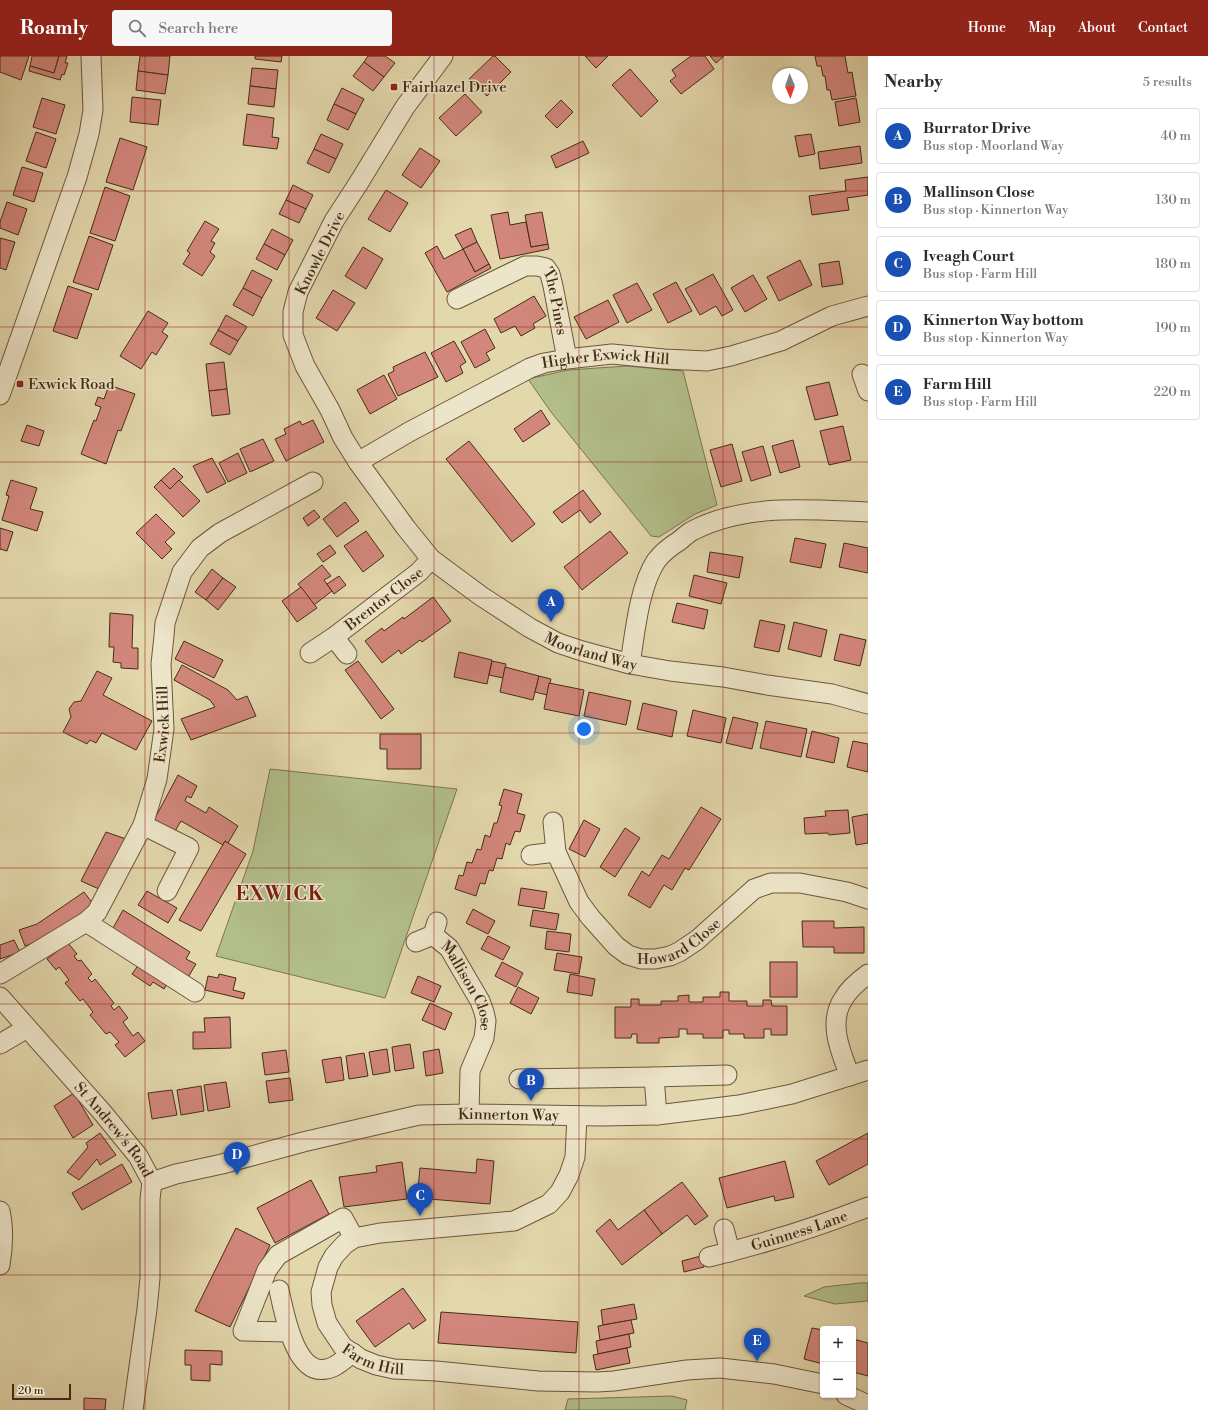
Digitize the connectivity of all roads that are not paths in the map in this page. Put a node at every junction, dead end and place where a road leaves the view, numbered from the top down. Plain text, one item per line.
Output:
1 (91, 56) edge
2 (443, 56) edge
3 (457, 299) dead end
4 (868, 306) edge
5 (567, 359) junction
6 (0, 395) edge
7 (358, 462) junction
8 (313, 482) dead end
9 (868, 512) edge
10 (431, 559) junction
11 (334, 637) junction
12 (310, 653) dead end
13 (347, 654) dead end
14 (630, 664) junction
15 (868, 704) edge
16 (554, 822) dead end
17 (143, 825) junction
18 (556, 852) junction
19 (531, 855) dead end
20 (167, 891) dead end
21 (868, 900) edge
22 (86, 922) junction
23 (429, 933) dead end
24 (0, 974) edge
25 (868, 974) edge
26 (196, 992) dead end
27 (0, 997) edge
28 (27, 1028) junction
29 (0, 1044) edge
30 (868, 1070) edge
31 (727, 1075) dead end
32 (850, 1076) junction
33 (654, 1077) junction
34 (519, 1079) dead end
35 (469, 1114) junction
36 (657, 1115) junction
37 (577, 1116) junction
38 (152, 1182) junction
39 (868, 1207) edge
40 (0, 1211) edge
41 (724, 1229) dead end
42 (354, 1238) junction
43 (730, 1252) junction
44 (709, 1257) dead end
45 (0, 1265) edge
46 (279, 1290) dead end
47 (289, 1332) junction
48 (352, 1353) junction
49 (820, 1383) edge
50 (853, 1398) edge
51 (868, 1405) edge
52 (133, 1410) edge

1 - 6 street
2 - 7 street, Knowle Drive
3 - 5 street, The Pines
4 - 5 street, Higher Exwick Hill
5 - 7 street, Higher Exwick Hill
7 - 10 street, Moorland Way
8 - 17 street, Exwick Hill
9 - 14 street
10 - 11 street, Brentor Close
10 - 14 street, Moorland Way
11 - 12 street, Brentor Close
11 - 13 street, Brentor Close
14 - 15 street, Moorland Way
16 - 18 street, Howard Close
17 - 20 street
17 - 22 street, Exwick Hill
18 - 19 street
18 - 21 street, Howard Close
22 - 24 street, Exwick Hill
22 - 26 street
23 - 35 street, Mallison Close
25 - 32 street
27 - 28 street, St Andrew's Road
28 - 29 street
28 - 38 street, St Andrew's Road
30 - 32 street, Kinnerton Way
31 - 33 street
32 - 36 street, Kinnerton Way
33 - 34 street
33 - 36 street
35 - 37 street, Kinnerton Way
35 - 38 street, Kinnerton Way
36 - 37 street, Kinnerton Way
37 - 42 street, Farm Hill
38 - 52 street, St Andrew's Road
39 - 43 street, Guinness Lane
40 - 45 street
41 - 43 street, Guinness Lane
42 - 47 street
42 - 48 street, Farm Hill
43 - 44 street, Guinness Lane
46 - 47 street
47 - 48 street
48 - 49 street, Farm Hill
50 - 51 street

